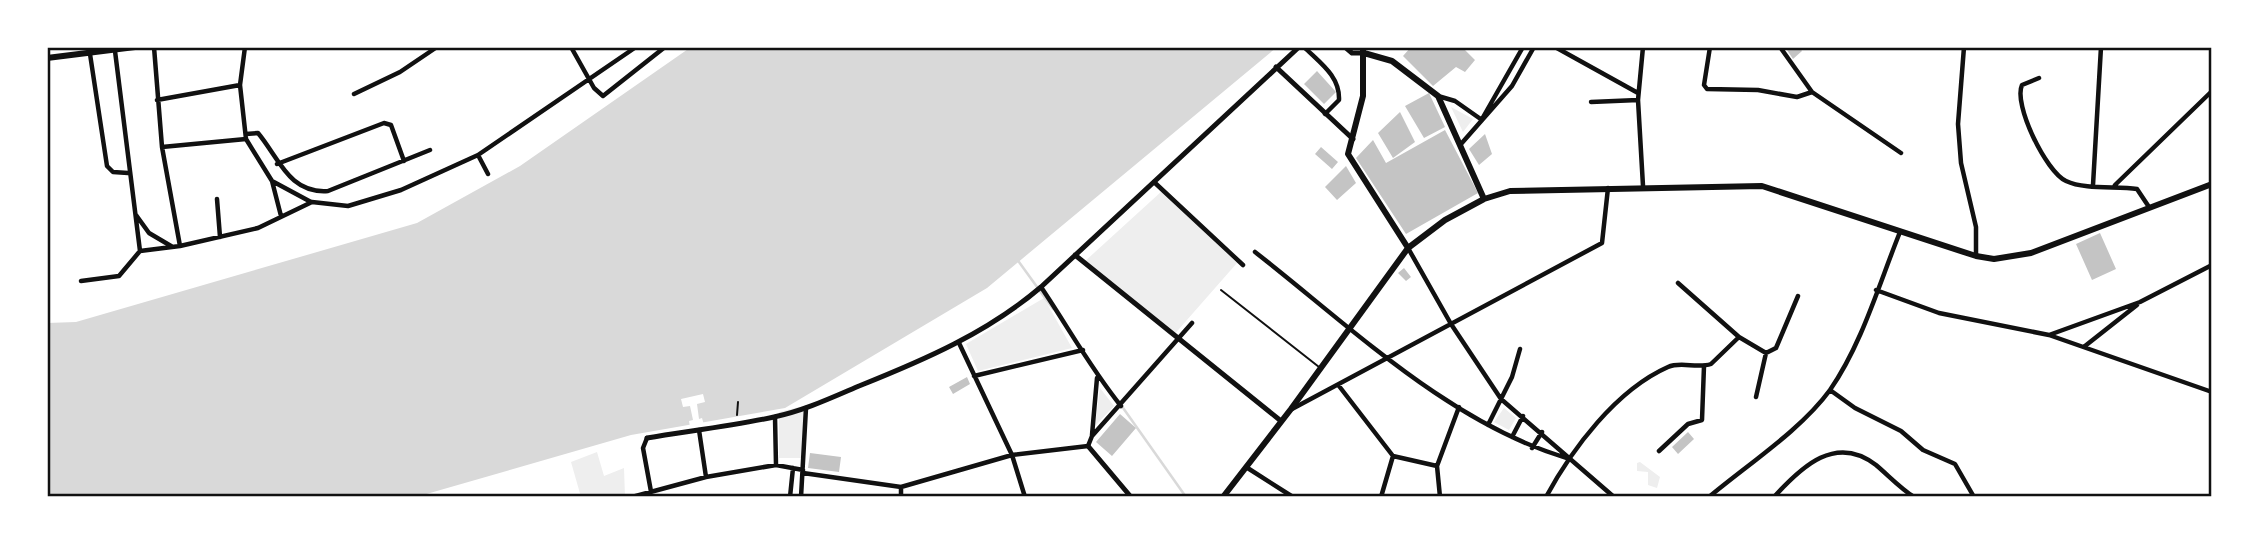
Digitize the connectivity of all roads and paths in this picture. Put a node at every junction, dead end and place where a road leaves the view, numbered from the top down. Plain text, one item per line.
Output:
1 (135, 47) edge
2 (154, 47) edge
3 (245, 47) edge
4 (437, 47) edge
5 (571, 47) edge
6 (636, 47) edge
7 (665, 47) edge
8 (1299, 47) edge
9 (1304, 47) edge
10 (1345, 47) edge
11 (1523, 47) edge
12 (1534, 47) edge
13 (1555, 47) edge
14 (1643, 47) edge
15 (1710, 47) edge
16 (1780, 47) edge
17 (1964, 47) edge
18 (2101, 47) edge
19 (1364, 50) edge
20 (115, 51) junction
21 (90, 54) junction
22 (47, 58) edge
23 (1276, 67) junction
24 (2039, 78) dead end
25 (1503, 79) junction
26 (590, 81) junction
27 (240, 85) junction
28 (1512, 86) junction
29 (2212, 91) edge
30 (1812, 92) junction
31 (1638, 93) junction
32 (354, 94) dead end
33 (1438, 96) junction
34 (158, 100) junction
35 (1638, 100) junction
36 (1591, 102) dead end
37 (1325, 114) junction
38 (1482, 120) junction
39 (246, 136) junction
40 (1353, 139) junction
41 (1461, 144) junction
42 (162, 147) junction
43 (430, 150) dead end
44 (1901, 153) dead end
45 (478, 155) junction
46 (404, 161) junction
47 (278, 164) junction
48 (128, 173) junction
49 (488, 174) dead end
50 (272, 181) junction
51 (1154, 182) junction
52 (2212, 184) edge
53 (2093, 185) junction
54 (1643, 186) junction
55 (2114, 186) junction
56 (1608, 187) junction
57 (217, 199) dead end
58 (1484, 199) junction
59 (312, 202) junction
60 (2149, 207) junction
61 (134, 211) junction
62 (281, 216) junction
63 (1900, 232) junction
64 (220, 237) junction
65 (172, 246) junction
66 (180, 246) junction
67 (1408, 248) junction
68 (140, 251) junction
69 (1255, 252) dead end
70 (1075, 255) junction
71 (1976, 256) junction
72 (1243, 265) dead end
73 (2212, 265) edge
74 (81, 281) dead end
75 (1678, 283) dead end
76 (1041, 287) junction
77 (1221, 289) dead end
78 (1876, 290) junction
79 (1798, 296) dead end
80 (2140, 302) junction
81 (1192, 323) dead end
82 (1451, 324) junction
83 (1351, 327) junction
84 (2049, 335) junction
85 (1739, 337) junction
86 (1178, 340) junction
87 (959, 343) junction
88 (2085, 346) junction
89 (1520, 349) dead end
90 (1083, 350) junction
91 (1766, 353) junction
92 (1386, 359) junction
93 (1704, 366) junction
94 (1320, 367) junction
95 (974, 376) junction
96 (1097, 377) junction
97 (1339, 386) junction
98 (1829, 390) junction
99 (2212, 392) edge
100 (1756, 397) dead end
101 (1501, 399) junction
102 (738, 402) dead end
103 (1121, 406) junction
104 (1459, 407) junction
105 (806, 408) junction
106 (1291, 410) junction
107 (737, 416) dead end
108 (1523, 416) junction
109 (775, 417) junction
110 (1281, 421) junction
111 (1488, 425) junction
112 (699, 429) junction
113 (1542, 432) junction
114 (1092, 436) junction
115 (1512, 437) junction
116 (647, 438) joint
117 (1088, 446) junction
118 (1532, 448) junction
119 (1659, 451) dead end
120 (1012, 455) junction
121 (1393, 456) junction
122 (1567, 458) junction
123 (776, 465) junction
124 (1245, 466) junction
125 (1437, 466) junction
126 (793, 468) junction
127 (803, 471) junction
128 (706, 477) junction
129 (901, 487) junction
130 (652, 494) edge
131 (632, 497) edge
132 (790, 497) edge
133 (801, 497) edge
134 (901, 497) edge
135 (1025, 497) edge
136 (1132, 497) edge
137 (1222, 497) edge
138 (1293, 497) edge
139 (1381, 497) edge
140 (1440, 497) edge
141 (1546, 497) edge
142 (1614, 497) edge
143 (1709, 497) edge
144 (1774, 497) edge
145 (1914, 497) edge
146 (1974, 497) edge

1 - 20 main road
2 - 34 street
3 - 27 street
4 - 32 street
5 - 26 street
6 - 26 street
7 - 26 street
8 - 23 street
9 - 37 street
10 - 19 street
11 - 25 street
12 - 28 street
13 - 31 street
14 - 31 street
15 - 30 street
16 - 30 street
17 - 71 street
18 - 53 street
19 - 33 main road
19 - 40 main road
20 - 21 main road
20 - 48 street
21 - 22 main road
21 - 48 street
23 - 37 street
23 - 51 street
24 - 53 street
25 - 28 street
25 - 38 street
26 - 45 street
27 - 34 street
27 - 39 street
28 - 38 street
29 - 55 street
30 - 44 street
31 - 35 street
33 - 38 street
33 - 41 main road
34 - 42 street
35 - 36 street
35 - 54 street
37 - 40 street
38 - 41 street
39 - 42 street
39 - 47 street
39 - 50 street
40 - 67 main road
41 - 58 main road
42 - 66 street
43 - 46 street
45 - 49 street
45 - 59 street
46 - 47 street
46 - 47 street
48 - 61 street
50 - 59 street
50 - 62 street
51 - 70 street
51 - 72 street
52 - 60 main road
53 - 55 street
54 - 56 main road
54 - 63 main road
55 - 60 street
56 - 58 main road
56 - 82 street
57 - 64 street
58 - 67 main road
59 - 62 street
60 - 71 main road
61 - 65 street
61 - 68 street
62 - 64 street
63 - 71 main road
63 - 78 street
64 - 66 street
65 - 66 street
65 - 68 street
67 - 82 street
67 - 83 main road
68 - 74 street
69 - 83 street
70 - 76 street
70 - 86 street
73 - 80 street
75 - 85 street
76 - 87 street
76 - 90 street
77 - 94 lane
78 - 84 street
78 - 98 street
79 - 91 street
80 - 84 street
80 - 88 street
81 - 86 street
82 - 92 street
82 - 101 street
83 - 92 street
83 - 94 main road
84 - 88 street
85 - 91 street
85 - 93 street
86 - 103 street
86 - 110 street
87 - 95 street
87 - 105 street
88 - 99 street
89 - 101 street
90 - 95 street
90 - 96 street
91 - 100 street
92 - 97 street
92 - 104 street
93 - 119 street
93 - 122 street
94 - 106 main road
95 - 120 street
96 - 103 street
96 - 114 street
97 - 106 street
97 - 121 street
98 - 143 street
98 - 146 street
101 - 108 street
101 - 111 street
102 - 107 path
103 - 114 street
104 - 111 street
104 - 125 street
105 - 109 street
105 - 127 street
106 - 110 main road
108 - 113 street
108 - 115 street
109 - 112 street
109 - 123 street
110 - 124 main road
111 - 115 street
112 - 116 street
112 - 128 street
113 - 118 street
113 - 122 street
114 - 117 street
115 - 118 street
116 - 130 street
117 - 120 street
117 - 136 street
118 - 122 street
120 - 129 street
120 - 135 street
121 - 125 street
121 - 139 street
122 - 141 street
122 - 142 street
123 - 126 street
123 - 128 street
124 - 137 main road
124 - 138 street
125 - 140 street
126 - 127 street
126 - 132 street
127 - 129 street
127 - 133 street
128 - 130 street
129 - 134 street
130 - 131 street
144 - 145 street

